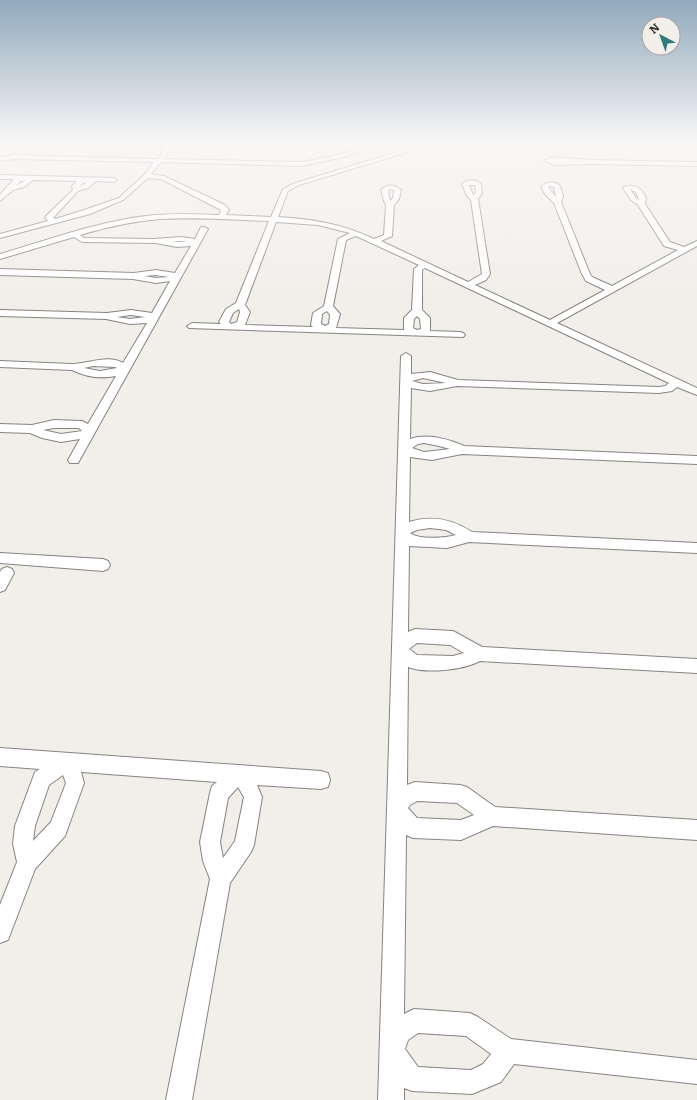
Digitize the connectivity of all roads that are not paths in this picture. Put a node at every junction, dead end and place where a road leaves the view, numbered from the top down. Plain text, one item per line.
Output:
1 (71, 195) edge
2 (125, 195) edge
3 (199, 195) edge
4 (282, 195) edge
5 (474, 199) dead end
6 (556, 202) dead end
7 (641, 204) dead end
8 (390, 205) dead end
9 (222, 217) junction
10 (273, 219) junction
11 (53, 221) junction
12 (204, 229) dead end
13 (357, 233) junction
14 (0, 236) edge
15 (76, 236) junction
16 (375, 241) junction
17 (197, 242) junction
18 (697, 243) edge
19 (684, 250) junction
20 (0, 257) edge
21 (425, 265) junction
22 (0, 272) edge
23 (177, 277) junction
24 (468, 285) junction
25 (613, 290) junction
26 (328, 307) junction
27 (417, 311) junction
28 (0, 313) edge
29 (154, 318) junction
30 (551, 323) junction
31 (192, 326) dead end
32 (232, 327) junction
33 (324, 330) junction
34 (418, 334) junction
35 (460, 335) dead end
36 (406, 356) dead end
37 (0, 364) edge
38 (125, 369) junction
39 (406, 381) junction
40 (676, 382) junction
41 (697, 392) edge
42 (0, 428) edge
43 (90, 432) junction
44 (404, 448) junction
45 (74, 460) dead end
46 (697, 460) edge
47 (403, 532) junction
48 (469, 537) junction
49 (697, 548) edge
50 (0, 558) edge
51 (103, 564) dead end
52 (7, 573) dead end
53 (0, 586) edge
54 (400, 649) junction
55 (479, 654) junction
56 (697, 666) edge
57 (0, 757) edge
58 (65, 762) junction
59 (238, 774) junction
60 (321, 780) dead end
61 (397, 809) junction
62 (492, 816) junction
63 (697, 830) edge
64 (28, 862) junction
65 (220, 879) junction
66 (0, 932) edge
67 (392, 1049) junction
68 (508, 1051) junction
69 (697, 1072) edge
70 (179, 1100) edge
71 (391, 1100) edge

1 - 11 street
2 - 11 street
3 - 9 street
4 - 10 street
5 - 24 street
6 - 25 street
7 - 19 street
8 - 16 street
9 - 10 street
9 - 15 street
10 - 13 street
10 - 32 street
11 - 14 street
12 - 17 street
13 - 16 street
13 - 26 street
15 - 17 street
15 - 20 street
16 - 21 street
17 - 23 street
18 - 19 street
19 - 25 street
21 - 24 street
21 - 27 street
22 - 23 street
23 - 29 street
24 - 30 street
25 - 30 street
26 - 33 street
26 - 33 street
27 - 34 street
27 - 34 street
28 - 29 street
29 - 38 street
30 - 40 street
31 - 32 street
32 - 33 street
33 - 34 street
34 - 35 street
36 - 39 street
37 - 38 street
38 - 43 street
39 - 40 street
39 - 44 street
40 - 41 street
42 - 43 street
43 - 45 street
44 - 46 street
44 - 47 street
47 - 48 street
47 - 48 street
47 - 54 street
48 - 49 street
50 - 51 street
52 - 53 street
54 - 55 street
54 - 55 street
54 - 61 street
55 - 56 street
57 - 58 street
58 - 59 street
58 - 64 street
58 - 64 street
59 - 60 street
59 - 65 street
59 - 65 street
61 - 62 street
61 - 62 street
61 - 67 street
62 - 63 street
64 - 66 street
65 - 70 street
67 - 68 street
67 - 68 street
67 - 71 street
68 - 69 street

